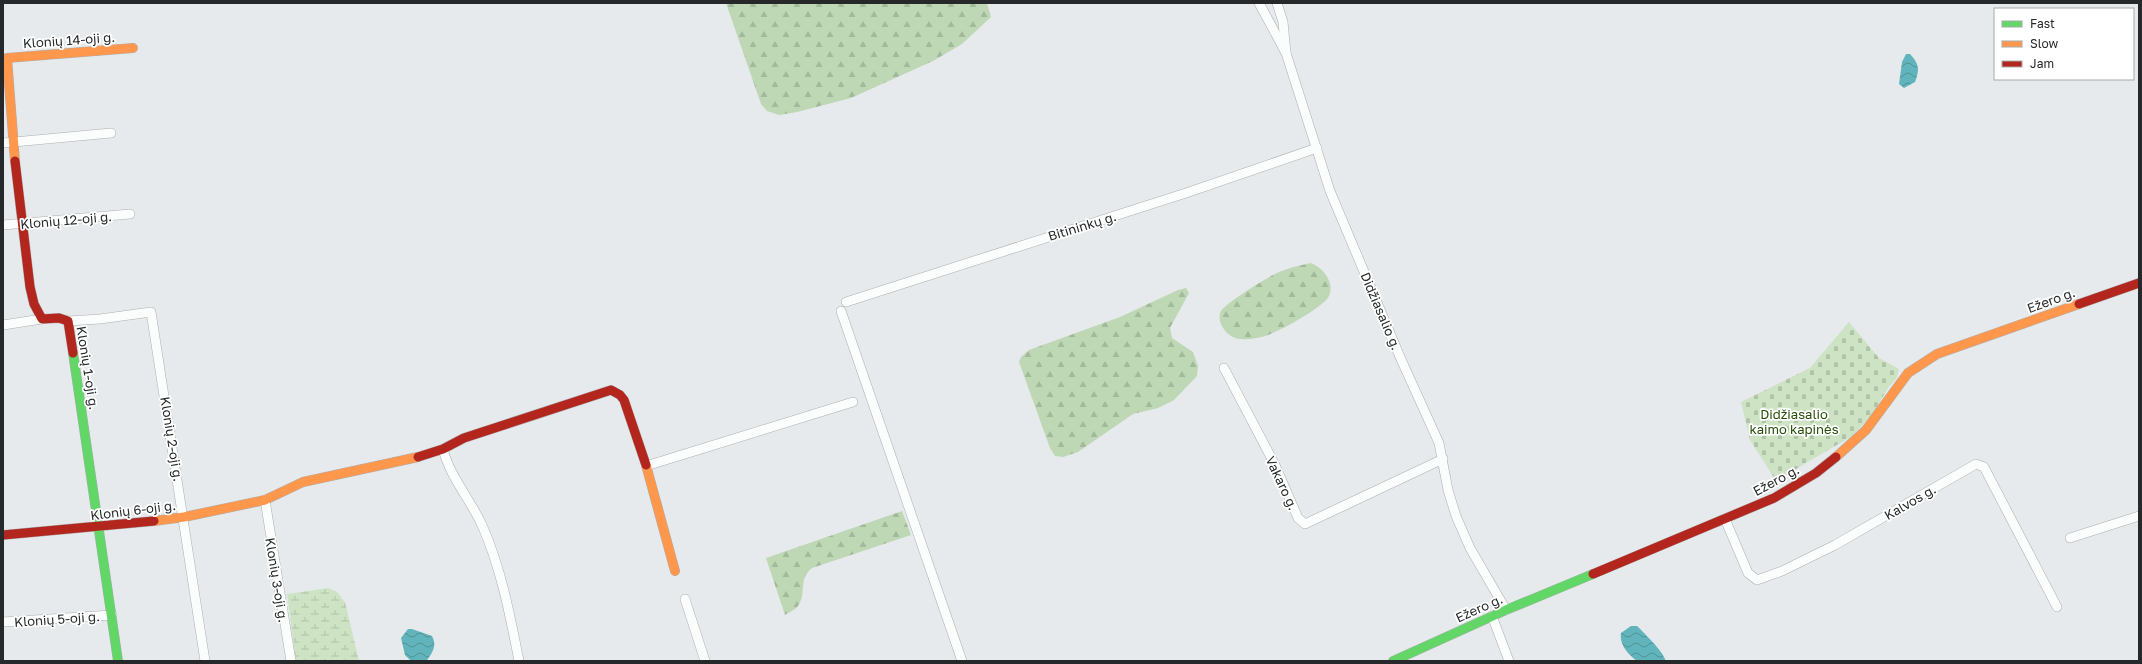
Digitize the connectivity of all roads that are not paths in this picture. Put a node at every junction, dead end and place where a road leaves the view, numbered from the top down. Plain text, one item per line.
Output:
1 (1259, 3) edge
2 (1277, 3) edge
3 (133, 48) dead end
4 (1286, 53) junction
5 (111, 133) dead end
6 (14, 142) junction
7 (3, 143) edge
8 (1317, 148) junction
9 (130, 214) dead end
10 (21, 223) junction
11 (3, 225) edge
12 (2139, 283) edge
13 (846, 302) dead end
14 (841, 311) dead end
15 (42, 319) junction
16 (68, 321) junction
17 (3, 325) edge
18 (1224, 368) dead end
19 (853, 402) dead end
20 (443, 449) junction
21 (1443, 459) junction
22 (646, 466) junction
23 (265, 500) junction
24 (2139, 516) edge
25 (184, 517) junction
26 (1725, 519) junction
27 (99, 527) junction
28 (3, 535) edge
29 (2070, 538) dead end
30 (675, 571) dead end
31 (685, 599) dead end
32 (2057, 607) dead end
33 (1506, 610) junction
34 (112, 615) junction
35 (1492, 616) junction
36 (3, 622) edge
37 (118, 661) edge
38 (205, 661) edge
39 (290, 661) edge
40 (519, 661) edge
41 (705, 661) edge
42 (962, 661) edge
43 (1392, 661) edge
44 (1509, 661) edge

1 - 4 street
2 - 4 street, Didžiasalio g.
3 - 6 street, Klonių 14-oji g.
4 - 8 street, Didžiasalio g.
5 - 6 street
6 - 7 street
6 - 10 street
8 - 13 street, Bitininkų g.
8 - 21 street, Didžiasalio g.
9 - 10 street, Klonių 12-oji g.
10 - 11 street, Klonių 12-oji g.
10 - 15 street
12 - 26 street, Ežero g.
14 - 42 street
15 - 16 street, Klonių 1-oji g.
15 - 17 street
16 - 25 street, Klonių 2-oji g.
16 - 27 street, Klonių 1-oji g.
18 - 21 street, Vakaro g.
19 - 22 street
20 - 22 street, Klonių 6-oji g.
20 - 23 street, Klonių 6-oji g.
20 - 40 street
21 - 33 street, Didžiasalio g.
22 - 30 street
23 - 25 street, Klonių 6-oji g.
23 - 39 street, Klonių 3-oji g.
24 - 29 street
25 - 27 street, Klonių 6-oji g.
25 - 38 street, Klonių 2-oji g.
26 - 32 street, Kalvos g.
26 - 33 street, Ežero g.
27 - 28 street, Klonių 6-oji g.
27 - 34 street, Klonių 1-oji g.
31 - 41 street
33 - 35 street, Ežero g.
34 - 36 street, Klonių 5-oji g.
34 - 37 street, Klonių 1-oji g.
35 - 43 street, Ežero g.
35 - 44 street

